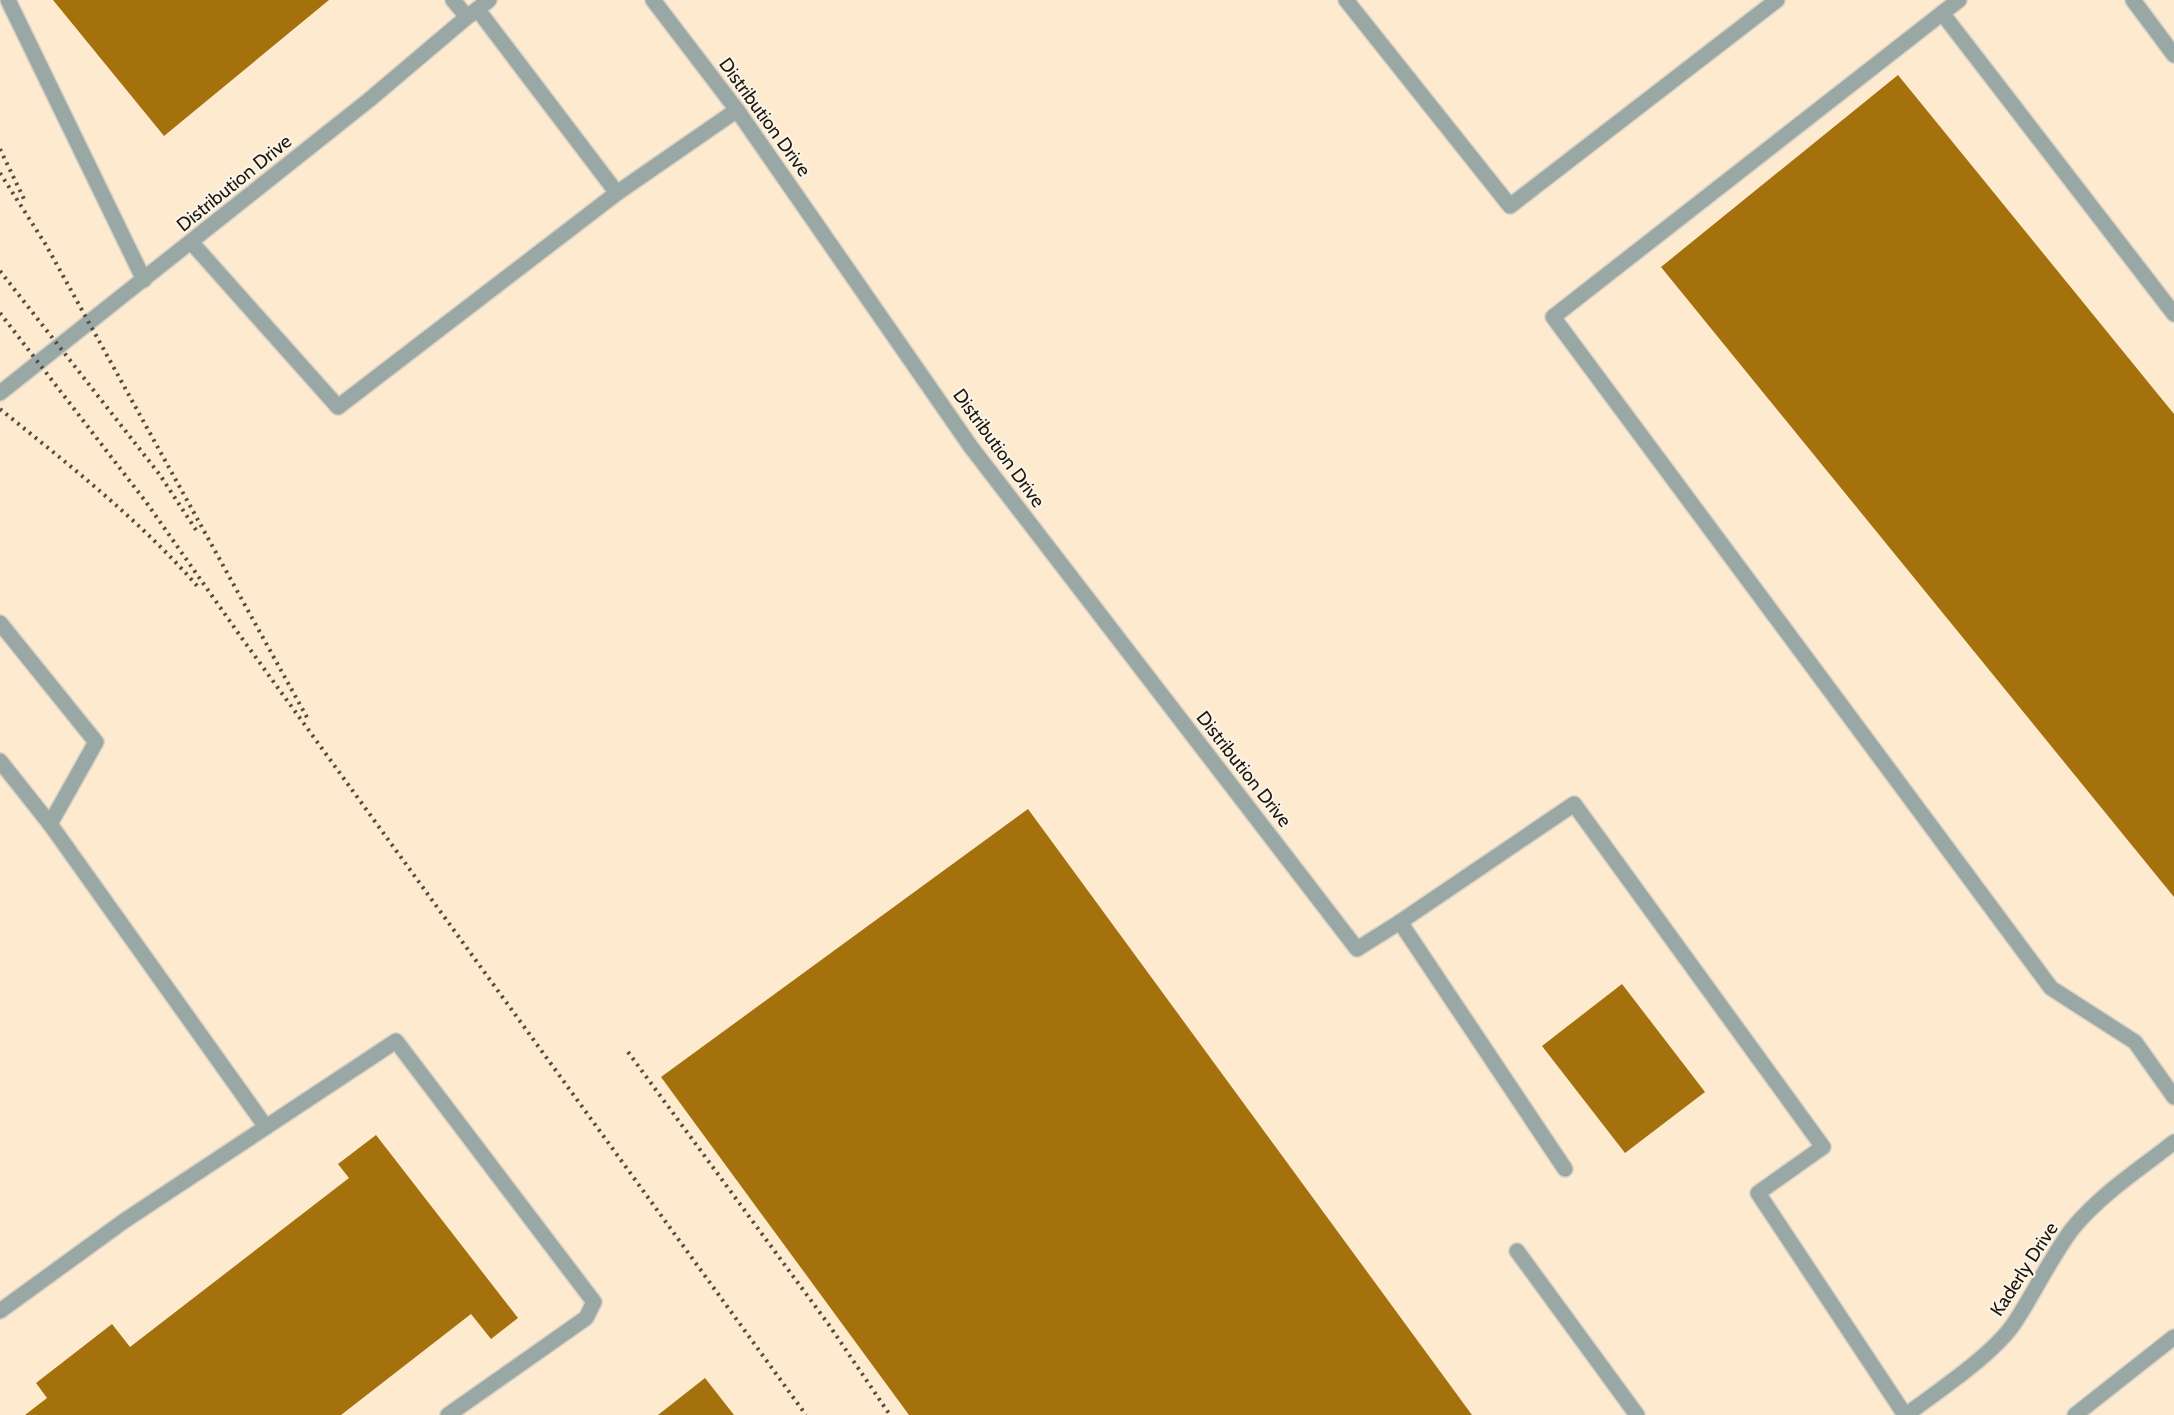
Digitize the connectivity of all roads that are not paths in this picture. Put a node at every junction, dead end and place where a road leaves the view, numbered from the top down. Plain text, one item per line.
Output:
1 (8, 0) edge
2 (453, 0) edge
3 (653, 0) edge
4 (1346, 0) edge
5 (1777, 0) edge
6 (1959, 0) edge
7 (2133, 0) edge
8 (478, 9) edge
9 (1942, 13) junction
10 (2174, 55) edge
11 (737, 110) junction
12 (617, 193) junction
13 (192, 242) junction
14 (144, 280) junction
15 (2174, 314) edge
16 (0, 393) edge
17 (0, 623) edge
18 (0, 761) edge
19 (50, 824) junction
20 (1400, 922) junction
21 (2174, 1097) edge
22 (266, 1127) junction
23 (2174, 1142) edge
24 (1565, 1169) dead end
25 (1517, 1251) dead end
26 (0, 1310) edge
27 (2174, 1337) edge
28 (448, 1415) edge
29 (1637, 1415) edge
30 (1905, 1415) edge
31 (2075, 1415) edge

1 - 14 street
2 - 8 street
3 - 11 street, Distribution Drive
4 - 5 street
6 - 9 street
7 - 10 street
8 - 12 street
8 - 13 street, Distribution Drive
9 - 15 street
9 - 21 street
11 - 12 street
11 - 20 street, Distribution Drive
12 - 13 street
13 - 14 street, Distribution Drive
14 - 16 street, Distribution Drive
17 - 19 street
18 - 19 street
19 - 22 street
20 - 24 street
20 - 30 street
22 - 26 street
22 - 28 street
23 - 30 street, Kaderly Drive
25 - 29 street
27 - 31 street

